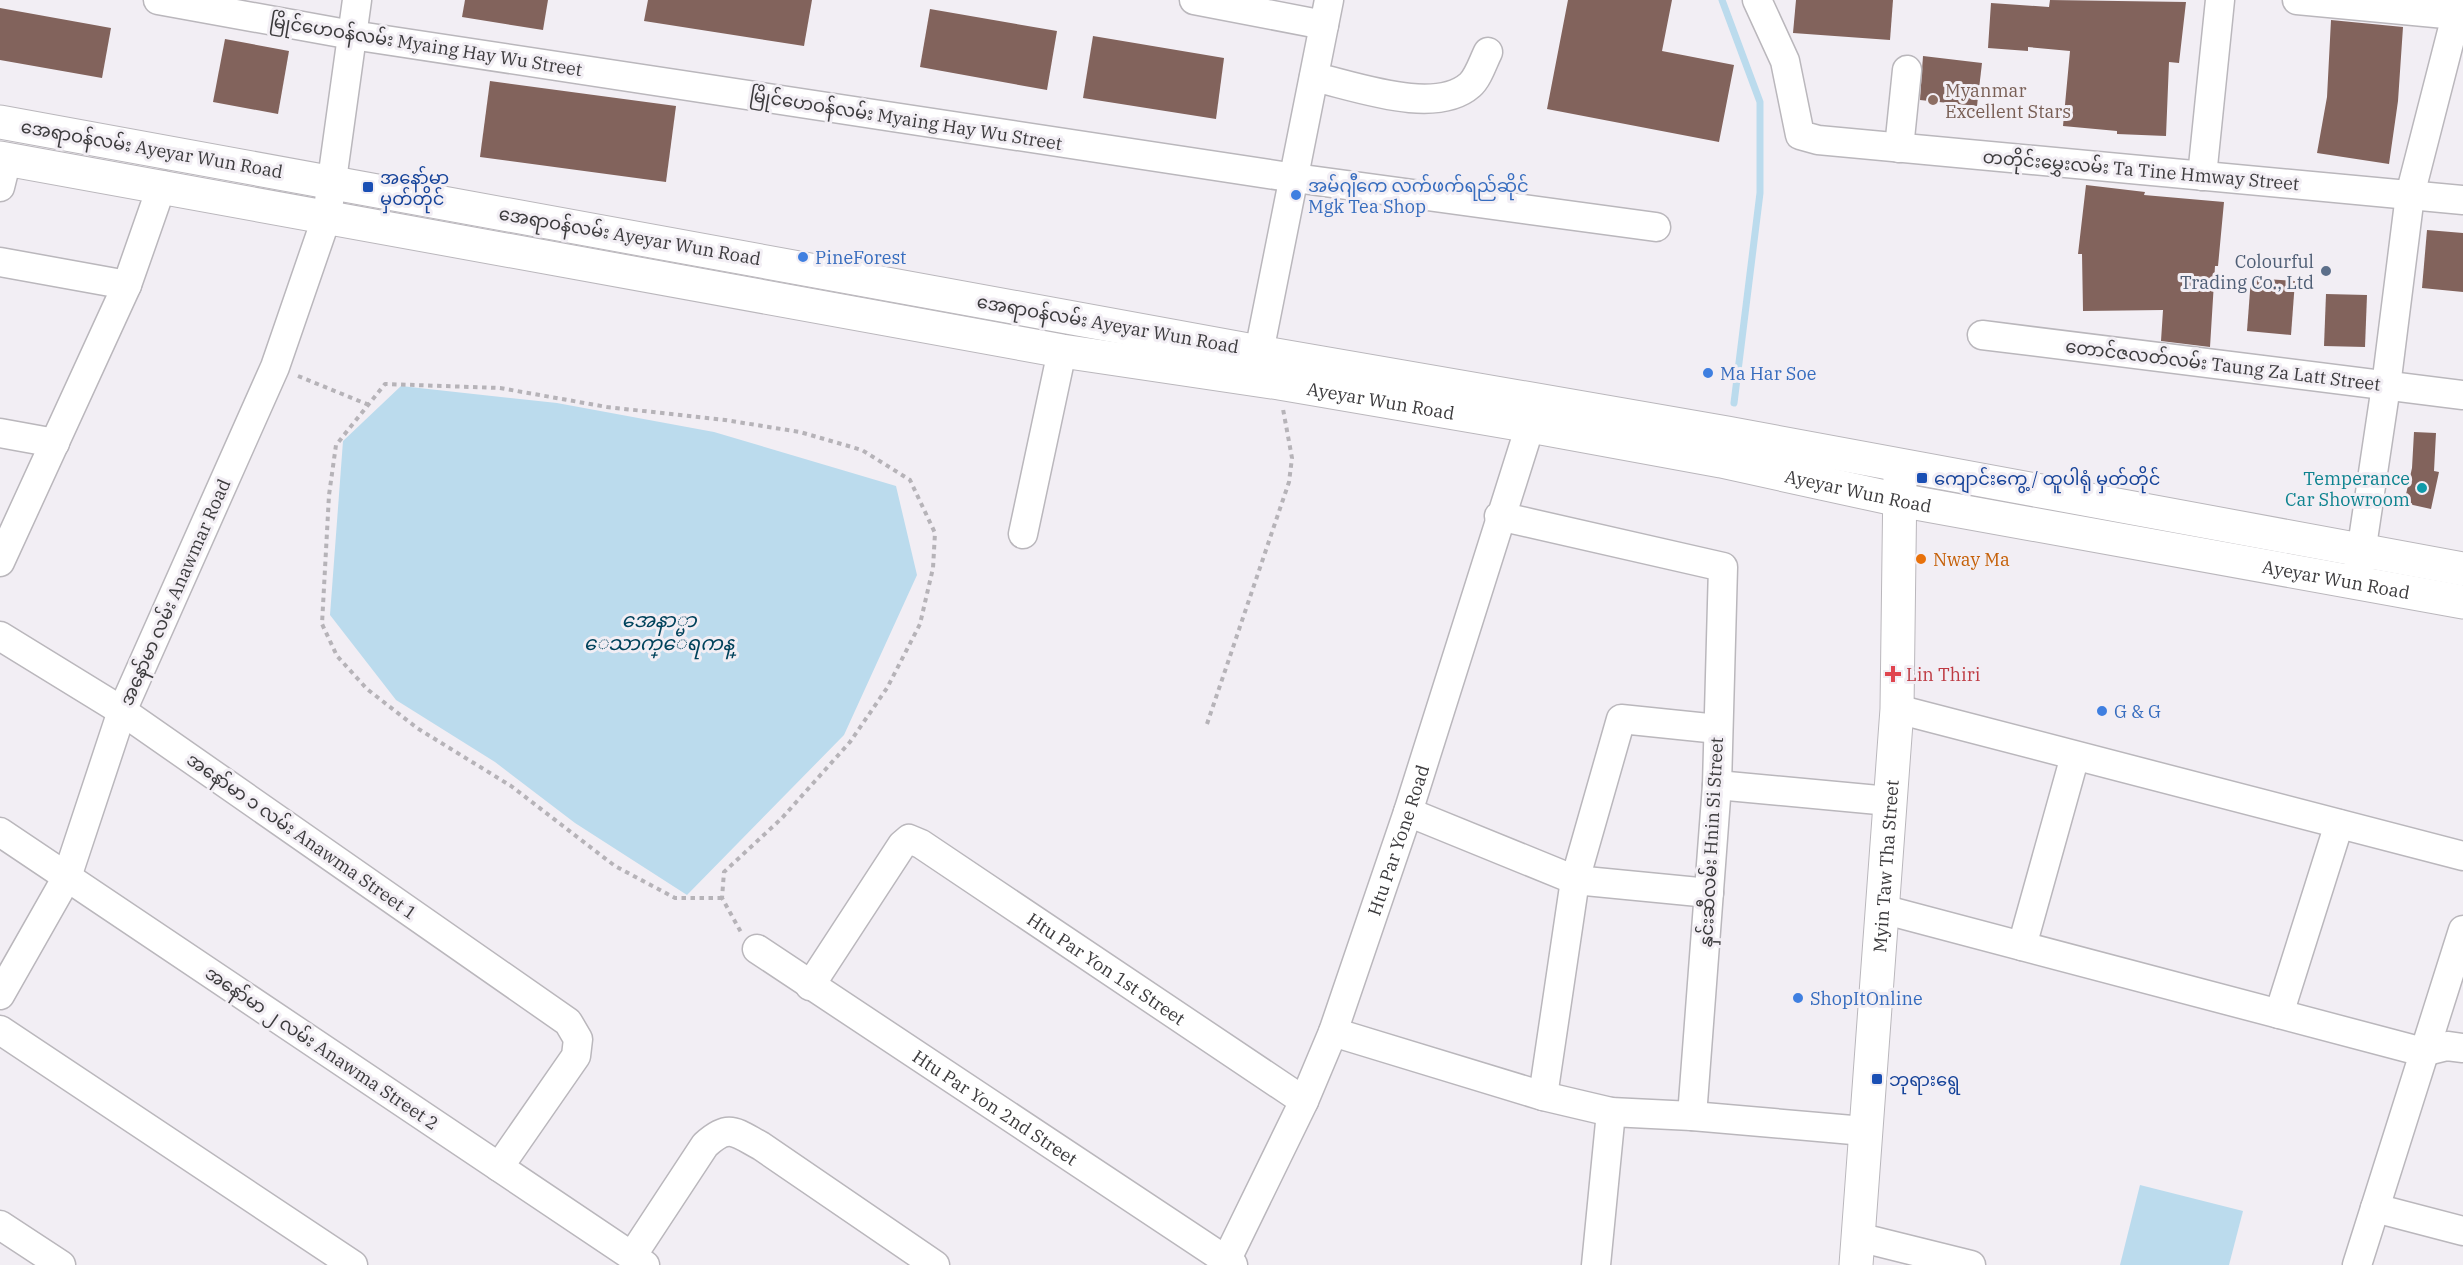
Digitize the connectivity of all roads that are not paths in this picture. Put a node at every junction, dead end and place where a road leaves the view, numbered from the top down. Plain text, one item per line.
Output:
1 (158, 0) edge
2 (357, 0) edge
3 (1194, 0) edge
4 (1757, 0) edge
5 (2220, 0) edge
6 (2297, 0) edge
7 (2458, 8) edge
8 (1327, 13) edge
9 (352, 35) junction
10 (1488, 52) dead end
11 (1907, 70) dead end
12 (1314, 77) junction
13 (0, 122) edge
14 (1899, 148) junction
15 (2, 168) edge
16 (2202, 176) junction
17 (1295, 178) junction
18 (334, 181) junction
19 (162, 185) junction
20 (2410, 195) junction
21 (2463, 200) edge
22 (327, 216) junction
23 (1656, 227) dead end
24 (0, 262) edge
25 (127, 285) junction
26 (1982, 335) dead end
27 (1062, 351) junction
28 (1264, 372) junction
29 (2386, 386) junction
30 (2463, 395) edge
31 (1532, 412) junction
32 (0, 434) edge
33 (55, 443) junction
34 (1900, 466) junction
35 (1899, 500) junction
36 (1499, 516) junction
37 (1023, 534) dead end
38 (2362, 550) junction
39 (0, 562) edge
40 (2463, 569) edge
41 (2356, 582) junction
42 (2463, 602) edge
43 (0, 636) edge
44 (1897, 709) junction
45 (122, 711) junction
46 (1718, 729) junction
47 (2075, 756) junction
48 (1717, 785) junction
49 (1889, 801) junction
50 (1408, 813) junction
51 (2339, 824) junction
52 (0, 832) edge
53 (2463, 856) edge
54 (67, 877) junction
55 (1575, 880) junction
56 (1709, 893) junction
57 (1882, 909) junction
58 (2463, 930) edge
59 (2022, 946) junction
60 (757, 949) road end
61 (810, 986) junction
62 (0, 995) edge
63 (2279, 1014) junction
64 (0, 1030) edge
65 (1333, 1032) junction
66 (2463, 1048) edge
67 (2423, 1052) junction
68 (1543, 1096) junction
69 (1304, 1101) junction
70 (1611, 1112) junction
71 (1692, 1116) junction
72 (1864, 1131) junction
73 (500, 1167) junction
74 (2375, 1208) junction
75 (0, 1225) edge
76 (2463, 1231) edge
77 (1857, 1251) edge
78 (638, 1261) edge
79 (1228, 1264) edge
80 (61, 1265) edge
81 (352, 1265) edge
82 (935, 1265) edge
83 (1596, 1265) edge
84 (1971, 1265) edge
85 (2357, 1265) edge

1 - 9 street, မြိုင်ဟေဝန်လမ်း Myaing Hay Wu Street
2 - 9 street, အနော်မာ လမ်း Anawmar Road
3 - 8 street
4 - 14 street, တတိုင်းမွှေးလမ်း Ta Tine Hmway Street
5 - 16 street
6 - 7 street
7 - 20 street
8 - 12 street
9 - 17 street, မြိုင်ဟေဝန်လမ်း Myaing Hay Wu Street
9 - 18 street, အနော်မာ လမ်း Anawmar Road
10 - 12 street
11 - 14 street
12 - 17 street
13 - 18 main road, အေရာဝန်လမ်း Ayeyar Wun Road
14 - 16 street, တတိုင်းမွှေးလမ်း Ta Tine Hmway Street
15 - 19 main road, အေရာဝန်လမ်း Ayeyar Wun Road
16 - 20 street, တတိုင်းမွှေးလမ်း Ta Tine Hmway Street
17 - 23 street, မြိုင်ဟေဝန်လမ်း Myaing Hay Wu Street
17 - 28 street
18 - 22 street, အနော်မာ လမ်း Anawmar Road
18 - 28 main road, အေရာဝန်လမ်း Ayeyar Wun Road
19 - 22 main road, အေရာဝန်လမ်း Ayeyar Wun Road
19 - 25 street
20 - 21 street, တတိုင်းမွှေးလမ်း Ta Tine Hmway Street
20 - 29 street
22 - 27 main road, အေရာဝန်လမ်း Ayeyar Wun Road
22 - 45 street, အနော်မာ လမ်း Anawmar Road
24 - 25 street
25 - 33 street
26 - 29 street, တောင်ဇလတ်လမ်း Taung Za Latt Street
27 - 28 main road, အေရာဝန်လမ်း Ayeyar Wun Road
27 - 37 street
28 - 31 main road, Ayeyar Wun Road
29 - 30 street, တောင်ဇလတ်လမ်း Taung Za Latt Street
29 - 38 street
31 - 34 main road, Ayeyar Wun Road
31 - 35 main road, Ayeyar Wun Road
31 - 36 street, Htu Par Yone Road
32 - 33 street
33 - 39 street
34 - 35 main road, Myin Taw Tha Street
34 - 38 main road, Ayeyar Wun Road
35 - 41 main road, Ayeyar Wun Road
35 - 44 main road, Myin Taw Tha Street
36 - 46 street, နှင်းဆီလမ်း Hnin Si Street
36 - 50 street, Htu Par Yone Road
38 - 40 main road, Ayeyar Wun Road
38 - 41 street
41 - 42 main road, Ayeyar Wun Road
43 - 45 street, အနော်မာ ၁ လမ်း Anawma Street 1
44 - 47 street
44 - 49 main road, Myin Taw Tha Street
45 - 54 street, အနော်မာ လမ်း Anawmar Road
45 - 73 street, အနော်မာ ၁ လမ်း Anawma Street 1
46 - 48 street, နှင်းဆီလမ်း Hnin Si Street
46 - 55 street
47 - 51 street
47 - 59 street
48 - 49 street
48 - 56 street, နှင်းဆီလမ်း Hnin Si Street
49 - 57 main road, Myin Taw Tha Street
50 - 55 street
50 - 65 street, Htu Par Yone Road
51 - 53 street
51 - 63 street
52 - 54 street, အနော်မာ ၂ လမ်း Anawma Street 2
54 - 62 street, အနော်မာ လမ်း Anawmar Road
54 - 73 street, အနော်မာ ၂ လမ်း Anawma Street 2
55 - 56 street
55 - 68 street
56 - 71 street, နှင်းဆီလမ်း Hnin Si Street
57 - 59 street
57 - 72 main road, Myin Taw Tha Street
58 - 67 street
59 - 63 street
60 - 61 street, Htu Par Yon 2nd Street
61 - 69 street, Htu Par Yon 1st Street
61 - 79 street, Htu Par Yon 2nd Street
63 - 67 street
64 - 81 street
65 - 68 street
65 - 69 street, Htu Par Yone Road
66 - 67 street
67 - 74 street
68 - 70 street
69 - 79 street, Htu Par Yone Road
70 - 71 street
70 - 83 street
71 - 72 street
72 - 77 main road, Myin Taw Tha Street
73 - 78 street, အနော်မာ ၂ လမ်း Anawma Street 2
74 - 76 street
74 - 85 street
75 - 80 street
77 - 84 street
78 - 82 street

